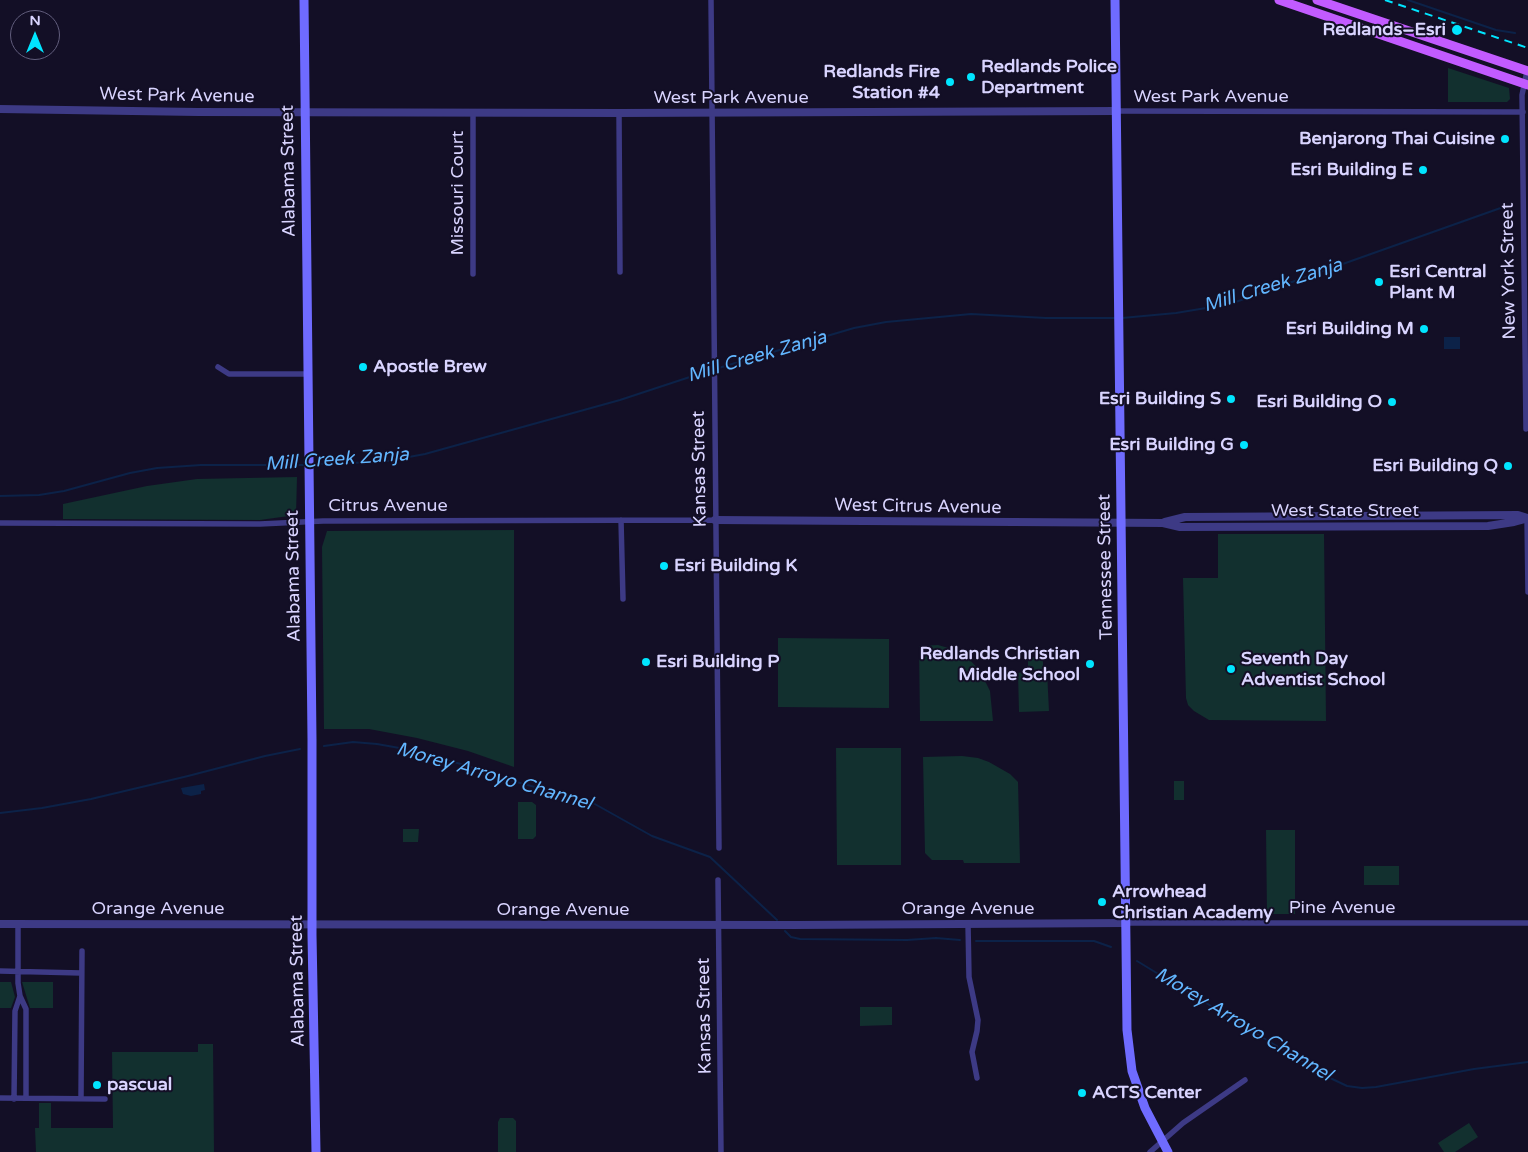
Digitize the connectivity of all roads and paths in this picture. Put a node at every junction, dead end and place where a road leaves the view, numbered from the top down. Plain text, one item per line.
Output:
1 (304, 0) edge
2 (710, 0) edge
3 (1115, 0) edge
4 (1279, 0) edge
5 (1317, 0) edge
6 (1528, 71) edge
7 (1526, 84) edge
8 (0, 109) edge
9 (1116, 111) junction
10 (304, 112) junction
11 (1522, 112) junction
12 (473, 113) junction
13 (619, 113) junction
14 (712, 113) junction
15 (620, 272) dead end
16 (473, 274) dead end
17 (218, 367) dead end
18 (308, 374) junction
19 (1526, 429) dead end
20 (1527, 518) edge
21 (621, 520) junction
22 (715, 520) junction
23 (309, 521) junction
24 (0, 523) edge
25 (1121, 523) junction
26 (1528, 592) edge
27 (623, 599) dead end
28 (719, 848) dead end
29 (718, 880) dead end
30 (1126, 923) junction
31 (1528, 923) edge
32 (0, 924) edge
33 (18, 924) junction
34 (312, 924) junction
35 (719, 924) junction
36 (968, 924) junction
37 (82, 951) dead end
38 (0, 972) edge
39 (18, 972) junction
40 (82, 973) junction
41 (20, 996) junction
42 (977, 1078) dead end
43 (1245, 1080) dead end
44 (0, 1098) edge
45 (14, 1098) junction
46 (26, 1098) junction
47 (81, 1098) junction
48 (104, 1098) dead end
49 (1161, 1142) junction
50 (316, 1152) edge
51 (722, 1152) edge
52 (1150, 1152) edge
53 (1168, 1152) edge

1 - 10 main road, Alabama Street
2 - 14 street, Kansas Street
3 - 9 main road, Tennessee Street
4 - 7 main road
5 - 6 main road
6 - 7 street, New York Street
7 - 11 street, New York Street
8 - 10 street, West Park Avenue
9 - 11 street, West Park Avenue
9 - 14 street, West Park Avenue
9 - 25 main road, Tennessee Street
10 - 12 street, West Park Avenue
10 - 18 main road, Alabama Street
11 - 19 street, New York Street
12 - 13 street, West Park Avenue
12 - 16 street, Missouri Court
13 - 14 street, West Park Avenue
13 - 15 street
14 - 22 street, Kansas Street
17 - 18 street
18 - 23 main road, Alabama Street
20 - 25 street, West State Street
20 - 26 street
21 - 22 street, Citrus Avenue
21 - 23 street, Citrus Avenue
21 - 27 street
22 - 25 street, West Citrus Avenue
22 - 28 street, Kansas Street
23 - 24 street, Citrus Avenue
23 - 34 main road, Alabama Street
25 - 30 main road, Tennessee Street
29 - 35 street, Kansas Street
30 - 31 street, Pine Avenue
30 - 36 street, Orange Avenue
30 - 49 main road, Tennessee Street
32 - 33 street, Orange Avenue
33 - 34 street, Orange Avenue
33 - 39 street
34 - 35 street, Orange Avenue
34 - 50 main road, Alabama Street
35 - 36 street, Orange Avenue
35 - 51 street, Kansas Street
36 - 42 street
37 - 40 street
38 - 39 street
39 - 40 street
39 - 41 street
40 - 47 street
41 - 45 street
41 - 46 street
43 - 49 street
44 - 45 street
45 - 46 street
46 - 47 street
47 - 48 street
49 - 52 street
49 - 53 main road, Tennessee Street

